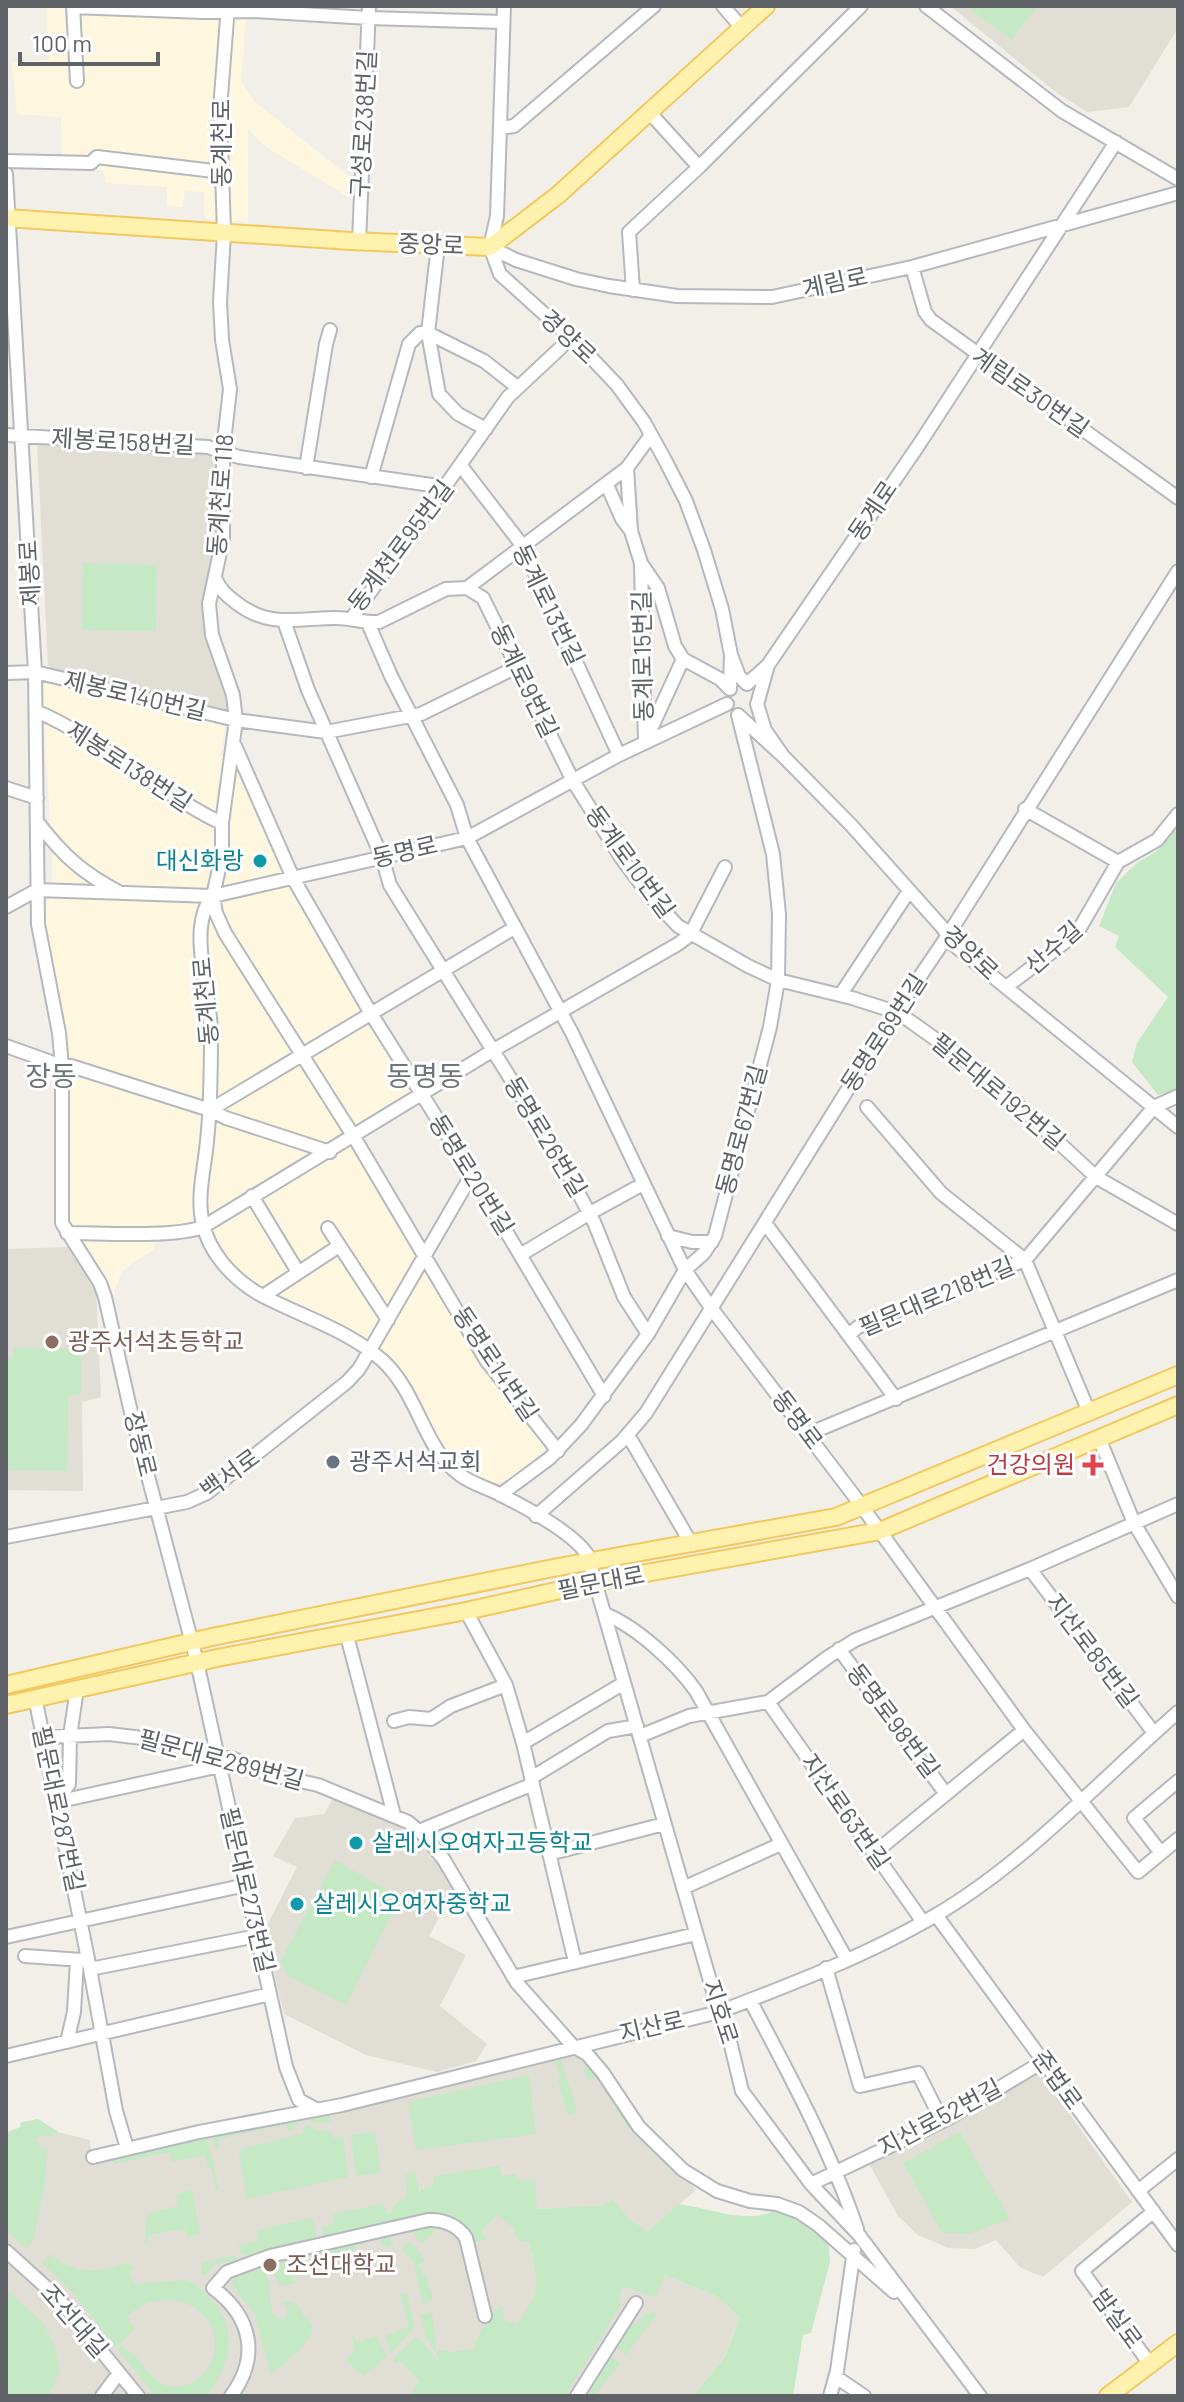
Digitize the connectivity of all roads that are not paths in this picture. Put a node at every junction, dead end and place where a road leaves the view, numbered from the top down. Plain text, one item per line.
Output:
1 (73, 6) edge
2 (504, 6) edge
3 (654, 6) edge
4 (723, 6) edge
5 (766, 6) edge
6 (861, 6) edge
7 (926, 6) edge
8 (228, 9) edge
9 (369, 12) edge
10 (503, 22) junction
11 (742, 28) junction
12 (77, 81) dead end
13 (650, 113) junction
14 (500, 128) junction
15 (1116, 142) junction
16 (6, 161) edge
17 (699, 167) junction
18 (222, 172) junction
19 (6, 174) edge
20 (1178, 179) edge
21 (1178, 193) edge
22 (7, 218) edge
23 (1061, 226) junction
24 (224, 233) junction
25 (359, 242) junction
26 (438, 245) junction
27 (490, 247) junction
28 (912, 267) junction
29 (633, 290) junction
30 (330, 330) dead end
31 (428, 333) junction
32 (571, 338) junction
33 (977, 356) junction
34 (516, 386) junction
35 (486, 429) junction
36 (6, 435) edge
37 (22, 435) junction
38 (651, 435) junction
39 (223, 451) junction
40 (461, 466) junction
41 (306, 468) junction
42 (627, 468) junction
43 (371, 477) junction
44 (607, 485) junction
45 (445, 487) junction
46 (1178, 498) edge
47 (631, 531) junction
48 (522, 545) junction
49 (641, 563) junction
50 (1178, 571) edge
51 (215, 578) junction
52 (467, 588) junction
53 (352, 618) junction
54 (284, 621) junction
55 (368, 623) junction
56 (731, 655) junction
57 (683, 659) junction
58 (768, 665) junction
59 (517, 667) junction
60 (35, 672) junction
61 (6, 673) edge
62 (747, 684) junction
63 (730, 689) junction
64 (757, 703) junction
65 (727, 704) junction
66 (36, 711) junction
67 (738, 715) junction
68 (412, 717) junction
69 (236, 720) junction
70 (326, 732) junction
71 (645, 742) junction
72 (234, 745) junction
73 (619, 755) junction
74 (783, 756) junction
75 (573, 781) junction
76 (6, 788) edge
77 (37, 798) junction
78 (1025, 809) junction
79 (1178, 814) edge
80 (38, 823) junction
81 (222, 823) junction
82 (467, 838) junction
83 (382, 857) junction
84 (1118, 862) junction
85 (725, 867) dead end
86 (293, 878) junction
87 (37, 890) junction
88 (909, 891) junction
89 (121, 894) junction
90 (213, 896) junction
91 (6, 907) edge
92 (514, 928) junction
93 (690, 935) junction
94 (948, 935) junction
95 (443, 970) junction
96 (778, 980) junction
97 (1006, 987) junction
98 (846, 996) junction
99 (559, 1011) junction
100 (370, 1012) junction
101 (896, 1012) junction
102 (6, 1046) edge
103 (492, 1051) junction
104 (302, 1053) junction
105 (62, 1066) junction
106 (422, 1095) junction
107 (1178, 1096) edge
108 (867, 1107) dead end
109 (1154, 1107) junction
110 (210, 1110) junction
111 (1178, 1127) edge
112 (354, 1137) junction
113 (330, 1152) junction
114 (472, 1174) junction
115 (1096, 1177) junction
116 (643, 1184) junction
117 (252, 1196) junction
118 (590, 1213) junction
119 (765, 1223) junction
120 (1178, 1224) edge
121 (203, 1227) junction
122 (328, 1228) dead end
123 (67, 1233) junction
124 (668, 1236) junction
125 (712, 1242) junction
126 (339, 1246) junction
127 (423, 1255) junction
128 (520, 1255) junction
129 (1025, 1260) junction
130 (685, 1270) junction
131 (298, 1272) junction
132 (1178, 1280) edge
133 (263, 1296) junction
134 (712, 1309) junction
135 (388, 1320) junction
136 (1055, 1331) junction
137 (648, 1334) junction
138 (850, 1334) junction
139 (370, 1351) junction
140 (1178, 1375) edge
141 (604, 1396) junction
142 (896, 1399) junction
143 (1178, 1405) edge
144 (1089, 1412) junction
145 (808, 1434) junction
146 (628, 1435) junction
147 (1099, 1438) junction
148 (558, 1451) junction
149 (500, 1495) junction
150 (1178, 1504) edge
151 (156, 1506) junction
152 (861, 1506) junction
153 (536, 1516) junction
154 (1134, 1523) junction
155 (880, 1531) junction
156 (6, 1537) edge
157 (692, 1545) junction
158 (590, 1561) junction
159 (1030, 1569) junction
160 (596, 1582) junction
161 (1177, 1594) edge
162 (935, 1607) junction
163 (466, 1611) junction
164 (605, 1614) junction
165 (346, 1632) junction
166 (192, 1643) junction
167 (839, 1649) junction
168 (197, 1662) junction
169 (624, 1683) junction
170 (6, 1685) edge
171 (506, 1685) junction
172 (77, 1689) junction
173 (35, 1697) junction
174 (768, 1702) junction
175 (6, 1705) edge
176 (1178, 1712) edge
177 (707, 1713) junction
178 (394, 1721) dead end
179 (1024, 1730) junction
180 (638, 1731) junction
181 (1154, 1733) junction
182 (70, 1736) junction
183 (43, 1737) junction
184 (523, 1743) junction
185 (218, 1760) junction
186 (532, 1781) junction
187 (1178, 1781) edge
188 (946, 1794) junction
189 (1080, 1801) junction
190 (56, 1802) junction
191 (394, 1815) junction
192 (664, 1824) junction
193 (419, 1831) junction
194 (1178, 1839) edge
195 (781, 1844) junction
196 (1161, 1853) junction
197 (549, 1854) junction
198 (873, 1854) junction
199 (246, 1885) junction
200 (683, 1888) junction
201 (936, 1915) junction
202 (81, 1921) junction
203 (923, 1922) junction
204 (696, 1934) junction
205 (257, 1936) junction
206 (6, 1937) edge
207 (25, 1956) dead end
208 (847, 1960) junction
209 (575, 1962) junction
210 (85, 1963) junction
211 (826, 1968) junction
212 (513, 1977) junction
213 (270, 1994) junction
214 (750, 2000) junction
215 (719, 2012) junction
216 (102, 2033) junction
217 (67, 2042) junction
218 (573, 2046) junction
219 (6, 2056) edge
220 (1044, 2061) junction
221 (314, 2108) junction
222 (942, 2121) junction
223 (127, 2148) junction
224 (93, 2157) dead end
225 (1178, 2159) edge
226 (834, 2172) junction
227 (811, 2184) junction
228 (1138, 2191) junction
229 (1153, 2212) junction
230 (859, 2235) junction
231 (1178, 2245) edge
232 (6, 2251) edge
233 (853, 2255) junction
234 (636, 2303) dead end
235 (909, 2305) junction
236 (485, 2316) dead end
237 (1178, 2343) edge
238 (1150, 2364) junction
239 (119, 2373) junction
240 (836, 2377) junction
241 (102, 2396) edge
242 (138, 2396) edge
243 (231, 2396) edge
244 (577, 2396) edge
245 (830, 2396) edge
246 (864, 2396) edge
247 (980, 2396) edge
248 (1108, 2396) edge

1 - 8 street
1 - 12 street
2 - 10 street
3 - 14 street
4 - 11 street
5 - 11 main road, 중앙로
6 - 17 street
7 - 15 street
8 - 9 street
8 - 18 street, 동계천로
9 - 10 street
9 - 25 street, 구성로238번길
10 - 14 street
11 - 13 main road, 중앙로
13 - 17 street
13 - 27 main road, 중앙로
14 - 27 street
15 - 20 street
15 - 23 street, 동계로
16 - 18 street
17 - 29 street
18 - 24 street, 동계천로
19 - 22 street, 제봉로
21 - 23 street, 계림로
22 - 24 main road, 중앙로
22 - 37 street, 제봉로
23 - 28 street, 계림로
23 - 33 street, 동계로
24 - 25 main road, 중앙로
24 - 39 street, 동계천로 118
25 - 26 main road, 중앙로
26 - 27 main road, 중앙로
26 - 31 street
27 - 29 street, 계림로
27 - 32 street, 경양로
28 - 29 street, 계림로
28 - 33 street, 계림로30번길
30 - 41 street
31 - 34 street
31 - 35 street
31 - 43 street
32 - 34 street, 동계천로95번길
32 - 38 street, 경양로
33 - 46 street, 계림로30번길
33 - 58 street, 동계로
34 - 35 street, 동계천로95번길
35 - 40 street, 동계천로95번길
36 - 37 street, 제봉로158번길
37 - 39 street, 제봉로158번길
37 - 60 street, 제봉로
38 - 42 street
38 - 56 street, 경양로
39 - 41 street, 제봉로158번길
39 - 51 street, 동계천로 118
40 - 45 street, 동계천로95번길
40 - 48 street, 동계로13번길
41 - 43 street, 제봉로158번길
42 - 44 street
42 - 47 street
43 - 45 street, 제봉로158번길
44 - 47 street, 동계로15번길
44 - 48 street
45 - 53 street, 동계천로95번길
47 - 49 street, 동계로15번길
48 - 52 street
48 - 73 street, 동계로13번길
49 - 57 street, 동계로15번길
49 - 71 street, 동계로15번길
50 - 78 street, 동명로69번길
51 - 54 street, 동계천로95번길
51 - 69 street, 동계천로 118
52 - 55 street
52 - 59 street, 동계로9번길
53 - 54 street, 동계천로95번길
53 - 55 street
54 - 70 street, 동명로26번길
55 - 68 street
56 - 62 street, 경양로
56 - 63 street
57 - 63 street
57 - 71 street, 동계로15번길
58 - 62 street
58 - 64 street
59 - 68 street, 제봉로140번길
59 - 75 street, 동계로9번길
60 - 61 street, 제봉로140번길
60 - 66 street, 제봉로
60 - 69 street, 제봉로140번길
62 - 63 street
62 - 64 street, 경양로
63 - 65 street
64 - 67 street
64 - 74 street, 경양로
65 - 67 street, 경양로
65 - 71 street
66 - 77 street, 제봉로
66 - 81 street, 제봉로138번길
67 - 74 street, 경양로
67 - 96 street, 동명로67번길
68 - 70 street, 제봉로140번길
68 - 82 street
69 - 70 street, 제봉로140번길
69 - 72 street, 동계천로 118
70 - 83 street, 동명로26번길
71 - 73 street
72 - 81 street, 동계천로 118
72 - 86 street
73 - 75 street
74 - 88 street, 경양로
75 - 82 street
75 - 93 street, 동계로10번길
76 - 77 street
77 - 80 street, 제봉로
78 - 84 street
78 - 94 street, 동명로69번길
79 - 84 street
80 - 87 street, 제봉로
80 - 89 street
81 - 90 street, 동계천로 118
82 - 83 street, 동명로
82 - 92 street, 동명로
83 - 86 street, 동명로
83 - 95 street, 동명로26번길
84 - 97 street, 산수길
85 - 93 street
86 - 90 street, 동명로
86 - 100 street, 동명로20번길
87 - 89 street, 동명로
87 - 91 street
87 - 105 street, 장동로
88 - 94 street, 경양로
88 - 98 street
89 - 90 street, 동명로
90 - 104 street, 동명로14번길
90 - 110 street, 동계천로
92 - 95 street
92 - 99 street, 동명로
93 - 96 street, 동계로10번길
93 - 99 street
94 - 97 street, 경양로
94 - 101 street, 동명로69번길
95 - 100 street
95 - 103 street, 동명로26번길
96 - 98 street
96 - 125 street, 동명로67번길
97 - 109 street, 경양로
98 - 101 street, 필문대로192번길
99 - 103 street, 동명로26번길
99 - 116 street, 동명로
100 - 104 street
100 - 106 street, 동명로20번길
101 - 115 street, 필문대로192번길
101 - 119 street, 동명로69번길
102 - 105 street
103 - 106 street, 동명로20번길
103 - 118 street, 동명로26번길
104 - 110 street
104 - 112 street, 동명로14번길
105 - 110 street
105 - 123 street, 장동로
106 - 112 street
106 - 114 street, 동명로20번길
107 - 109 street
108 - 129 street
109 - 111 street, 경양로
109 - 115 street
110 - 113 street
110 - 121 street, 동계천로
112 - 113 street
112 - 127 street, 동명로14번길
113 - 117 street
114 - 127 street
114 - 128 street, 동명로20번길
115 - 120 street, 필문대로192번길
115 - 129 street
116 - 118 street, 동명로26번길
116 - 124 street, 동명로
117 - 121 street
117 - 131 street
118 - 128 street, 동명로20번길
118 - 137 street
119 - 134 street, 동명로69번길
119 - 138 street, 필문대로218번길
121 - 123 street
121 - 133 street, 동계천로
122 - 126 street
123 - 151 street, 장동로
124 - 125 street
124 - 130 street, 동명로
125 - 130 street, 동명로67번길
126 - 131 street
126 - 135 street
127 - 135 street
127 - 148 street, 동명로14번길
128 - 141 street, 동명로20번길
129 - 136 street
129 - 138 street, 필문대로218번길
130 - 134 street, 동명로
130 - 137 street
131 - 133 street
132 - 136 street
133 - 139 street, 동계천로
134 - 145 street, 동명로
134 - 146 street, 동명로69번길
135 - 139 street
136 - 142 street
136 - 144 street
137 - 141 street
138 - 142 street, 필문대로218번길
139 - 149 street, 동계천로
139 - 151 street, 백서로
140 - 144 main road, 필문대로
141 - 148 street
142 - 145 street
143 - 147 main road, 필문대로
144 - 152 main road, 필문대로
145 - 152 street, 동명로
146 - 153 street, 동명로69번길
146 - 157 street
147 - 154 street
147 - 155 main road, 필문대로
148 - 149 street
149 - 153 street, 동계천로
150 - 154 street, 지산로85번길
151 - 156 street, 백서로
151 - 166 street, 장동로
152 - 155 street, 동명로
152 - 157 main road, 필문대로
153 - 158 street, 동계천로
154 - 159 street, 지산로85번길
154 - 161 street
155 - 160 main road, 필문대로
155 - 162 street, 동명로
157 - 158 main road, 필문대로
158 - 160 street, 지호로
158 - 166 main road, 필문대로
159 - 162 street, 지산로85번길
159 - 181 street, 지산로85번길
160 - 163 main road, 필문대로
160 - 164 street, 지호로
162 - 167 street, 동명로98번길
162 - 179 street, 동명로
163 - 165 main road, 필문대로
163 - 171 street
164 - 169 street, 지호로
164 - 177 street
165 - 168 main road, 필문대로
165 - 191 street
166 - 168 street, 장동로
166 - 170 main road, 필문대로
167 - 174 street, 동명로98번길
167 - 188 street, 동명로98번길
168 - 172 main road, 필문대로
168 - 185 street, 필문대로273번길
169 - 180 street, 지호로
169 - 184 street
171 - 178 street
171 - 184 street
172 - 173 main road, 필문대로
172 - 182 street
173 - 175 main road, 필문대로
173 - 183 street, 필문대로287번길
174 - 177 street, 동명로98번길
174 - 198 street, 지산로63번길
176 - 181 street, 지산로
177 - 180 street, 동명로98번길
177 - 195 street
179 - 188 street
179 - 189 street, 동명로
180 - 186 street, 동명로98번길
180 - 192 street, 지호로
181 - 189 street, 지산로
182 - 183 street, 필문대로289번길
182 - 185 street, 필문대로289번길
182 - 190 street
183 - 190 street, 필문대로287번길
184 - 186 street
185 - 190 street
185 - 191 street, 필문대로289번길
185 - 199 street, 필문대로273번길
186 - 193 street, 동명로98번길
186 - 197 street
187 - 196 street
188 - 198 street
189 - 196 street, 동명로
189 - 201 street, 지산로
190 - 202 street, 필문대로287번길
191 - 193 street, 필문대로289번길
192 - 197 street
192 - 200 street, 지호로
193 - 212 street, 필문대로289번길
194 - 196 street
195 - 200 street
195 - 208 street
197 - 209 street
198 - 203 street, 지산로63번길
199 - 202 street, 필문대로287번길
199 - 205 street, 필문대로273번길
200 - 204 street, 지호로
201 - 203 street, 지산로
201 - 220 street, 준법로
202 - 206 street
202 - 210 street, 필문대로287번길
203 - 208 street, 지산로
204 - 209 street
204 - 215 street, 지호로
205 - 210 street
205 - 213 street, 필문대로273번길
207 - 210 street
208 - 211 street, 지산로
209 - 212 street
210 - 216 street, 필문대로287번길
210 - 217 street
211 - 214 street, 지산로
211 - 222 street
212 - 218 street, 필문대로289번길
213 - 216 street
213 - 221 street, 필문대로273번길
214 - 215 street, 지산로
214 - 226 street
215 - 218 street, 지산로
215 - 227 street, 지호로
216 - 217 street
216 - 223 street, 필문대로287번길
217 - 219 street
218 - 221 street, 지산로
218 - 233 street, 필문대로289번길
220 - 222 street, 지산로52번길
220 - 228 street, 준법로
221 - 223 street, 지산로
222 - 226 street, 지산로52번길
223 - 224 street, 지산로
225 - 228 street
226 - 227 street, 지산로52번길
226 - 230 street
227 - 230 street, 지호로
228 - 229 street, 준법로
229 - 231 street, 준법로
229 - 238 street, 밤실로
230 - 233 street
230 - 235 street, 지호로
232 - 239 street, 조선대길
233 - 235 street, 필문대로289번길
233 - 240 street
234 - 244 street
235 - 247 street, 지호로
236 - 243 street
237 - 238 main road, 밤실로
238 - 248 main road, 밤실로
239 - 241 street
239 - 242 street, 조선대길
240 - 245 street
240 - 246 street

